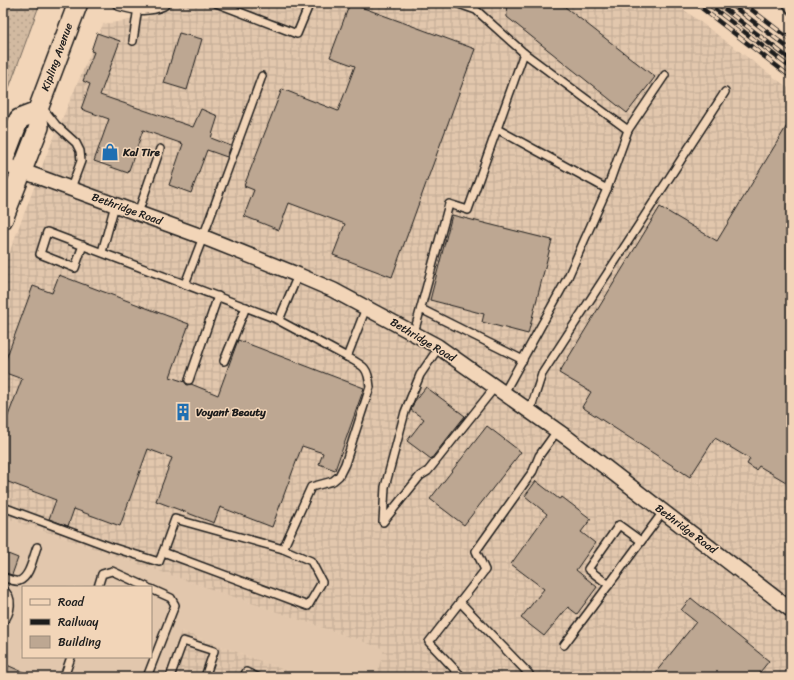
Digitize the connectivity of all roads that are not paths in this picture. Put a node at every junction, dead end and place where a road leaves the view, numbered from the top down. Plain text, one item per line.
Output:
1 (78, 3) edge
2 (120, 3) edge
3 (162, 3) edge
4 (216, 3) edge
5 (304, 3) edge
6 (456, 3) edge
7 (786, 3) edge
8 (138, 7) junction
9 (791, 10) edge
10 (133, 41) dead end
11 (524, 53) junction
12 (665, 75) dead end
13 (262, 76) dead end
14 (725, 92) dead end
15 (38, 108) junction
16 (497, 129) junction
17 (628, 130) junction
18 (160, 149) dead end
19 (3, 162) edge
20 (21, 170) junction
21 (71, 188) junction
22 (607, 189) junction
23 (115, 205) junction
24 (138, 213) junction
25 (3, 219) edge
26 (203, 237) junction
27 (83, 245) junction
28 (102, 252) junction
29 (298, 275) junction
30 (185, 284) junction
31 (218, 296) junction
32 (246, 307) junction
33 (366, 308) junction
34 (421, 309) junction
35 (279, 320) junction
36 (414, 333) junction
37 (439, 347) junction
38 (347, 357) junction
39 (523, 360) junction
40 (224, 361) dead end
41 (189, 380) dead end
42 (500, 390) junction
43 (530, 411) junction
44 (557, 431) junction
45 (3, 507) edge
46 (663, 512) junction
47 (641, 541) junction
48 (37, 547) dead end
49 (283, 549) junction
50 (163, 552) junction
51 (3, 577) edge
52 (609, 585) junction
53 (98, 586) edge
54 (145, 586) edge
55 (152, 589) edge
56 (3, 590) edge
57 (460, 602) junction
58 (791, 610) edge
59 (3, 622) edge
60 (564, 645) dead end
61 (71, 658) edge
62 (64, 677) edge
63 (147, 677) edge
64 (170, 677) edge
65 (205, 677) edge
66 (244, 677) edge
67 (257, 677) edge
68 (462, 677) edge
69 (527, 677) edge

1 - 15 main road, Kipling Avenue
2 - 8 street
3 - 8 street
4 - 5 lane
6 - 11 lane
7 - 9 lane
8 - 10 lane
11 - 16 lane
11 - 17 lane
12 - 17 lane
13 - 26 lane
14 - 43 lane
15 - 19 main road
15 - 20 main road, Kipling Avenue
15 - 21 lane
16 - 22 lane
16 - 34 lane
17 - 22 lane
18 - 24 lane
19 - 20 street, Bethridge Road
20 - 21 street, Bethridge Road
20 - 25 main road, Kipling Avenue
21 - 23 street, Bethridge Road
22 - 39 lane
23 - 24 street, Bethridge Road
23 - 28 lane
24 - 26 street, Bethridge Road
26 - 29 street, Bethridge Road
26 - 30 lane
27 - 27 lane
27 - 28 lane
28 - 30 lane
29 - 33 street, Bethridge Road
29 - 35 lane
30 - 31 lane
31 - 32 lane
31 - 41 lane
32 - 35 lane
32 - 40 lane
33 - 36 street, Bethridge Road
33 - 38 lane
34 - 36 lane
34 - 39 lane
35 - 38 lane
36 - 37 street, Bethridge Road
37 - 42 street, Bethridge Road
37 - 42 lane
38 - 49 lane
39 - 42 lane
42 - 43 street, Bethridge Road
43 - 44 street, Bethridge Road
44 - 46 street, Bethridge Road
44 - 57 lane
45 - 50 lane
46 - 47 lane
46 - 58 street, Bethridge Road
47 - 52 lane
47 - 52 lane
48 - 51 lane
49 - 50 lane
49 - 50 lane
52 - 60 lane
53 - 54 lane
55 - 63 lane
56 - 59 lane
57 - 68 lane
57 - 69 lane
61 - 62 lane
64 - 65 lane
66 - 67 lane

